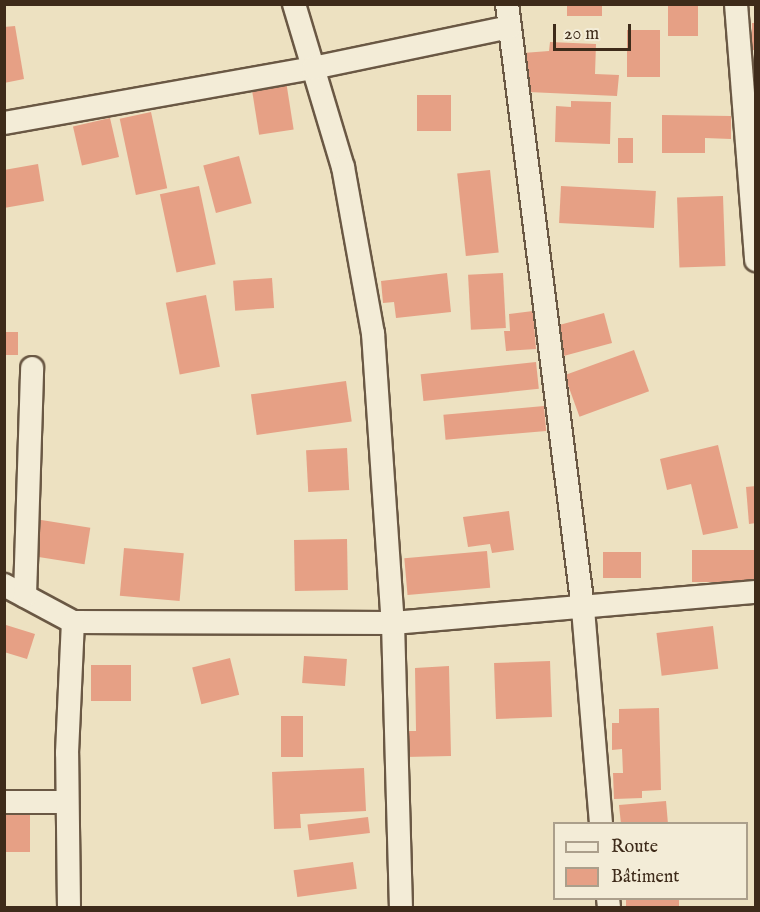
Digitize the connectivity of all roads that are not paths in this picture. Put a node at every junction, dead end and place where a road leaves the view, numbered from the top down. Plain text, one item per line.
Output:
1 (294, 4) edge
2 (736, 4) edge
3 (509, 16) edge
4 (313, 68) junction
5 (4, 123) edge
6 (756, 260) edge
7 (32, 368) dead end
8 (4, 585) edge
9 (756, 592) edge
10 (24, 596) junction
11 (584, 609) junction
12 (73, 622) junction
13 (393, 623) junction
14 (4, 802) edge
15 (67, 802) junction
16 (602, 822) edge
17 (69, 908) edge
18 (401, 908) edge

1 - 4 street
2 - 6 street
3 - 4 street
3 - 11 street
4 - 5 street
4 - 13 street
7 - 10 street
8 - 10 street
9 - 11 street
10 - 12 street
11 - 13 street
11 - 16 street
12 - 13 street
12 - 15 street
13 - 18 street
14 - 15 street
15 - 17 street

